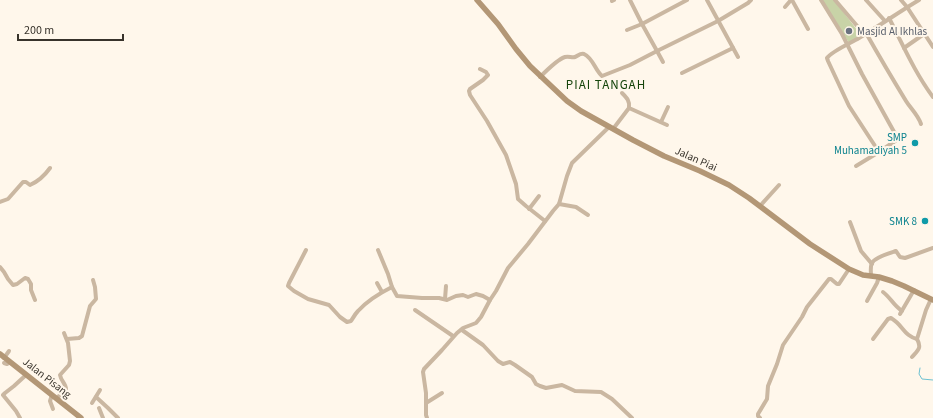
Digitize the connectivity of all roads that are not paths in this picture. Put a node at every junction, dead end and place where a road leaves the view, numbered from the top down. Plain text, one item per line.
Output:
1 (477, 0) edge
2 (630, 0) edge
3 (687, 0) edge
4 (707, 0) edge
5 (791, 0) edge
6 (821, 0) edge
7 (835, 0) edge
8 (866, 0) edge
9 (901, 0) edge
10 (920, 0) edge
11 (748, 1) edge
12 (785, 7) dead end
13 (907, 7) junction
14 (889, 18) junction
15 (718, 21) junction
16 (885, 21) junction
17 (642, 24) junction
18 (808, 29) dead end
19 (627, 30) dead end
20 (865, 34) junction
21 (924, 34) junction
22 (848, 44) junction
23 (933, 47) edge
24 (732, 48) junction
25 (904, 48) junction
26 (657, 51) junction
27 (738, 57) dead end
28 (663, 62) dead end
29 (480, 68) dead end
30 (682, 73) dead end
31 (540, 77) junction
32 (622, 93) dead end
33 (933, 97) edge
34 (629, 108) junction
35 (668, 108) dead end
36 (661, 122) junction
37 (921, 124) dead end
38 (667, 125) dead end
39 (611, 128) junction
40 (879, 152) junction
41 (856, 166) dead end
42 (50, 168) dead end
43 (779, 185) dead end
44 (539, 196) dead end
45 (0, 202) edge
46 (559, 204) junction
47 (760, 206) junction
48 (529, 209) junction
49 (588, 215) dead end
50 (545, 221) junction
51 (850, 222) dead end
52 (933, 248) edge
53 (306, 250) dead end
54 (378, 250) dead end
55 (872, 264) junction
56 (0, 267) edge
57 (849, 269) junction
58 (871, 276) junction
59 (879, 277) junction
60 (93, 280) dead end
61 (377, 283) dead end
62 (446, 286) dead end
63 (392, 287) junction
64 (914, 290) junction
65 (382, 292) junction
66 (883, 292) dead end
67 (445, 299) junction
68 (35, 300) dead end
69 (490, 300) junction
70 (932, 300) edge
71 (867, 301) dead end
72 (416, 310) dead end
73 (462, 330) junction
74 (64, 333) dead end
75 (453, 336) junction
76 (67, 339) junction
77 (873, 339) dead end
78 (917, 339) junction
79 (9, 351) dead end
80 (912, 357) dead end
81 (4, 359) edge
82 (26, 375) junction
83 (100, 390) dead end
84 (442, 393) dead end
85 (54, 397) junction
86 (96, 397) junction
87 (92, 403) dead end
88 (426, 403) junction
89 (99, 408) dead end
90 (53, 409) dead end
91 (20, 418) edge
92 (81, 418) edge
93 (103, 418) edge
94 (118, 418) edge
95 (427, 418) edge
96 (630, 418) edge
97 (760, 418) edge

1 - 31 street, Jalan Piai
2 - 17 street
3 - 17 street
4 - 15 street
5 - 12 street
5 - 18 street
6 - 22 street
7 - 20 street
8 - 16 street
9 - 13 street
10 - 13 street
11 - 15 street
13 - 14 street
13 - 21 street
14 - 16 street
14 - 25 street
15 - 24 street
15 - 26 street
16 - 20 street
17 - 19 street
17 - 26 street
20 - 22 street
20 - 37 street
21 - 23 street
21 - 25 street
22 - 40 street
22 - 40 street
24 - 27 street
24 - 30 street
25 - 33 street
26 - 28 street
26 - 31 street
29 - 48 street
31 - 39 street, Jalan Piai
32 - 34 street
34 - 36 street
34 - 39 street
35 - 36 street
36 - 38 street
39 - 46 street
39 - 47 street, Jalan Piai
40 - 41 street
42 - 45 street
43 - 47 street
44 - 48 street
46 - 49 street
46 - 50 street
47 - 57 street, Jalan Piai
48 - 50 street
50 - 69 street
51 - 55 street
52 - 55 street
53 - 65 street
54 - 63 street
55 - 58 street
56 - 68 street
57 - 58 street, Jalan Piai
57 - 97 street
58 - 59 street, Jalan Piai
59 - 64 street, Jalan Piai
59 - 71 street
60 - 76 street
61 - 65 street
62 - 67 street
63 - 65 street
63 - 67 street
64 - 66 street
64 - 70 street, Jalan Piai
67 - 69 street
69 - 73 street
70 - 78 street
72 - 75 street
73 - 75 street
73 - 96 street
74 - 76 street
75 - 88 street
76 - 85 street
77 - 78 street
78 - 80 street
79 - 81 street
81 - 82 street, Jalan Pisang
82 - 85 street, Jalan Pisang
82 - 91 street
83 - 86 street
84 - 88 street
85 - 90 street
85 - 92 street, Jalan Pisang
86 - 87 street
86 - 94 street
88 - 95 street
89 - 93 street

